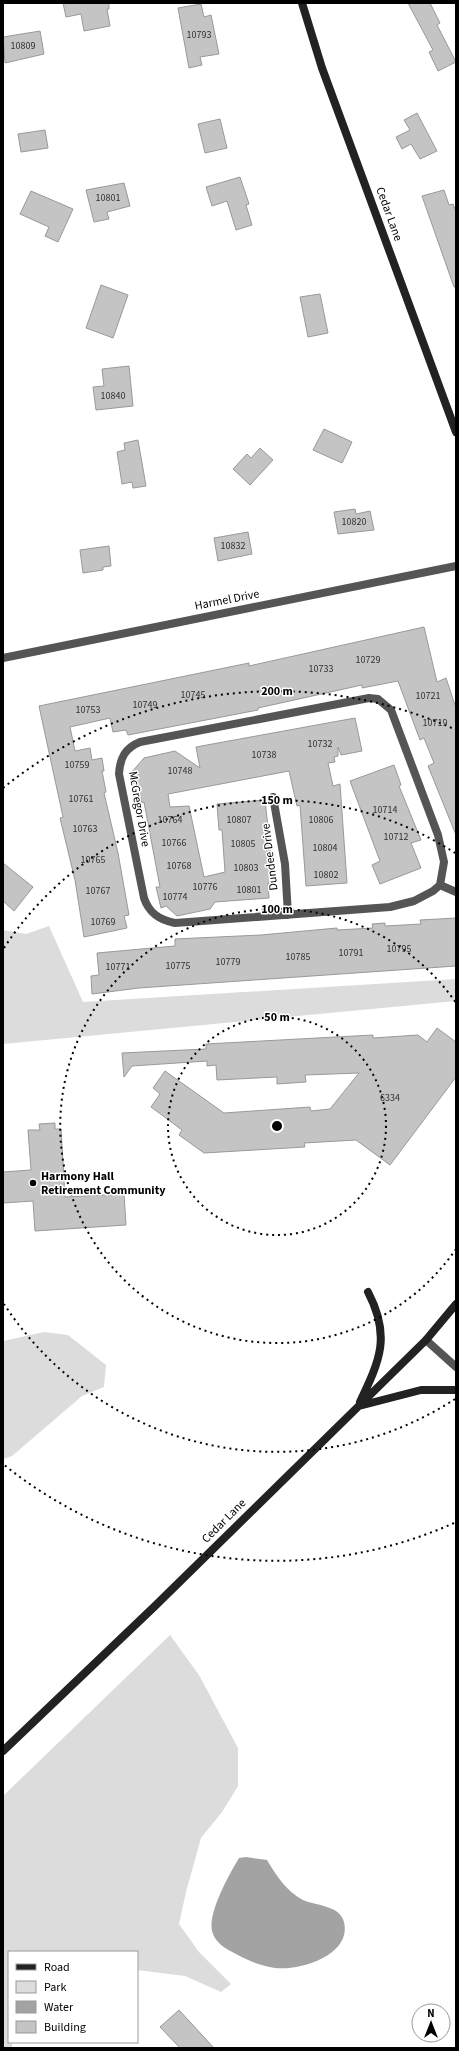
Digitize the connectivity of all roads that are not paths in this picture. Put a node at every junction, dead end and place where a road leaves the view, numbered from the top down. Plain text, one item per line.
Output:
1 (302, 3) edge
2 (456, 432) edge
3 (456, 566) edge
4 (3, 658) edge
5 (273, 796) dead end
6 (440, 885) junction
7 (456, 892) edge
8 (288, 914) junction
9 (368, 1292) dead end
10 (456, 1304) edge
11 (426, 1340) junction
12 (456, 1367) edge
13 (456, 1390) edge
14 (358, 1406) junction
15 (3, 1751) edge

1 - 2 main road, Cedar Lane
3 - 4 street, Harmel Drive
5 - 8 street, Dundee Drive
6 - 7 street
6 - 8 street, McGregor Drive
6 - 8 street, McGregor Drive
9 - 14 main road
10 - 11 main road, Cedar Lane
11 - 12 street
11 - 14 main road, Cedar Lane
13 - 14 main road
14 - 15 main road, Cedar Lane

